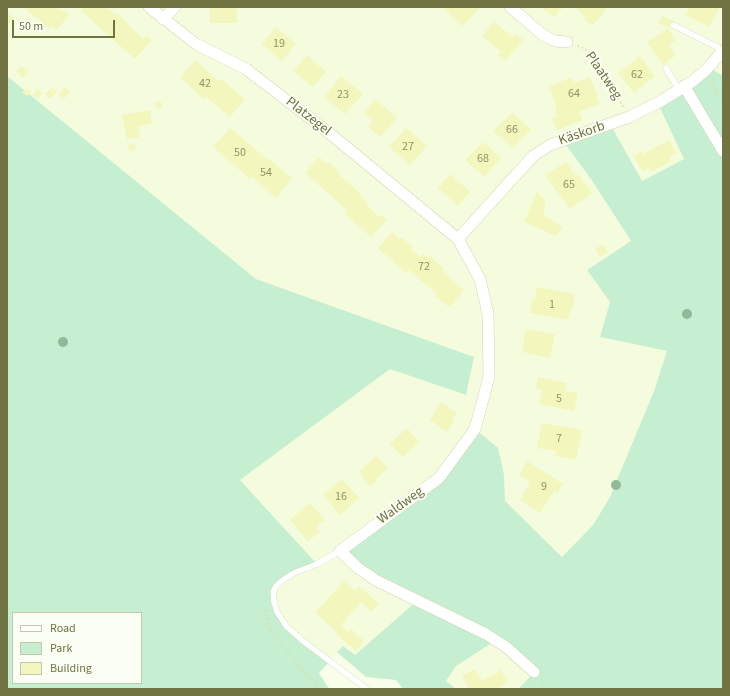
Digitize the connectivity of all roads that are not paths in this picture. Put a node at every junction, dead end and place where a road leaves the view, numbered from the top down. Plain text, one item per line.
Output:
1 (150, 7) edge
2 (175, 7) edge
3 (510, 7) edge
4 (163, 19) junction
5 (673, 25) dead end
6 (567, 42) road end
7 (723, 50) edge
8 (666, 68) dead end
9 (682, 88) junction
10 (723, 151) edge
11 (458, 239) junction
12 (340, 551) junction
13 (534, 672) dead end
14 (367, 689) edge

1 - 4 street, Platzegel
2 - 4 street
3 - 6 street
4 - 11 street, Platzegel
5 - 7 lane
7 - 9 street, Käskorb
8 - 9 lane
9 - 10 street
9 - 11 street, Käskorb
11 - 12 street, Waldweg
12 - 13 street
12 - 14 lane

